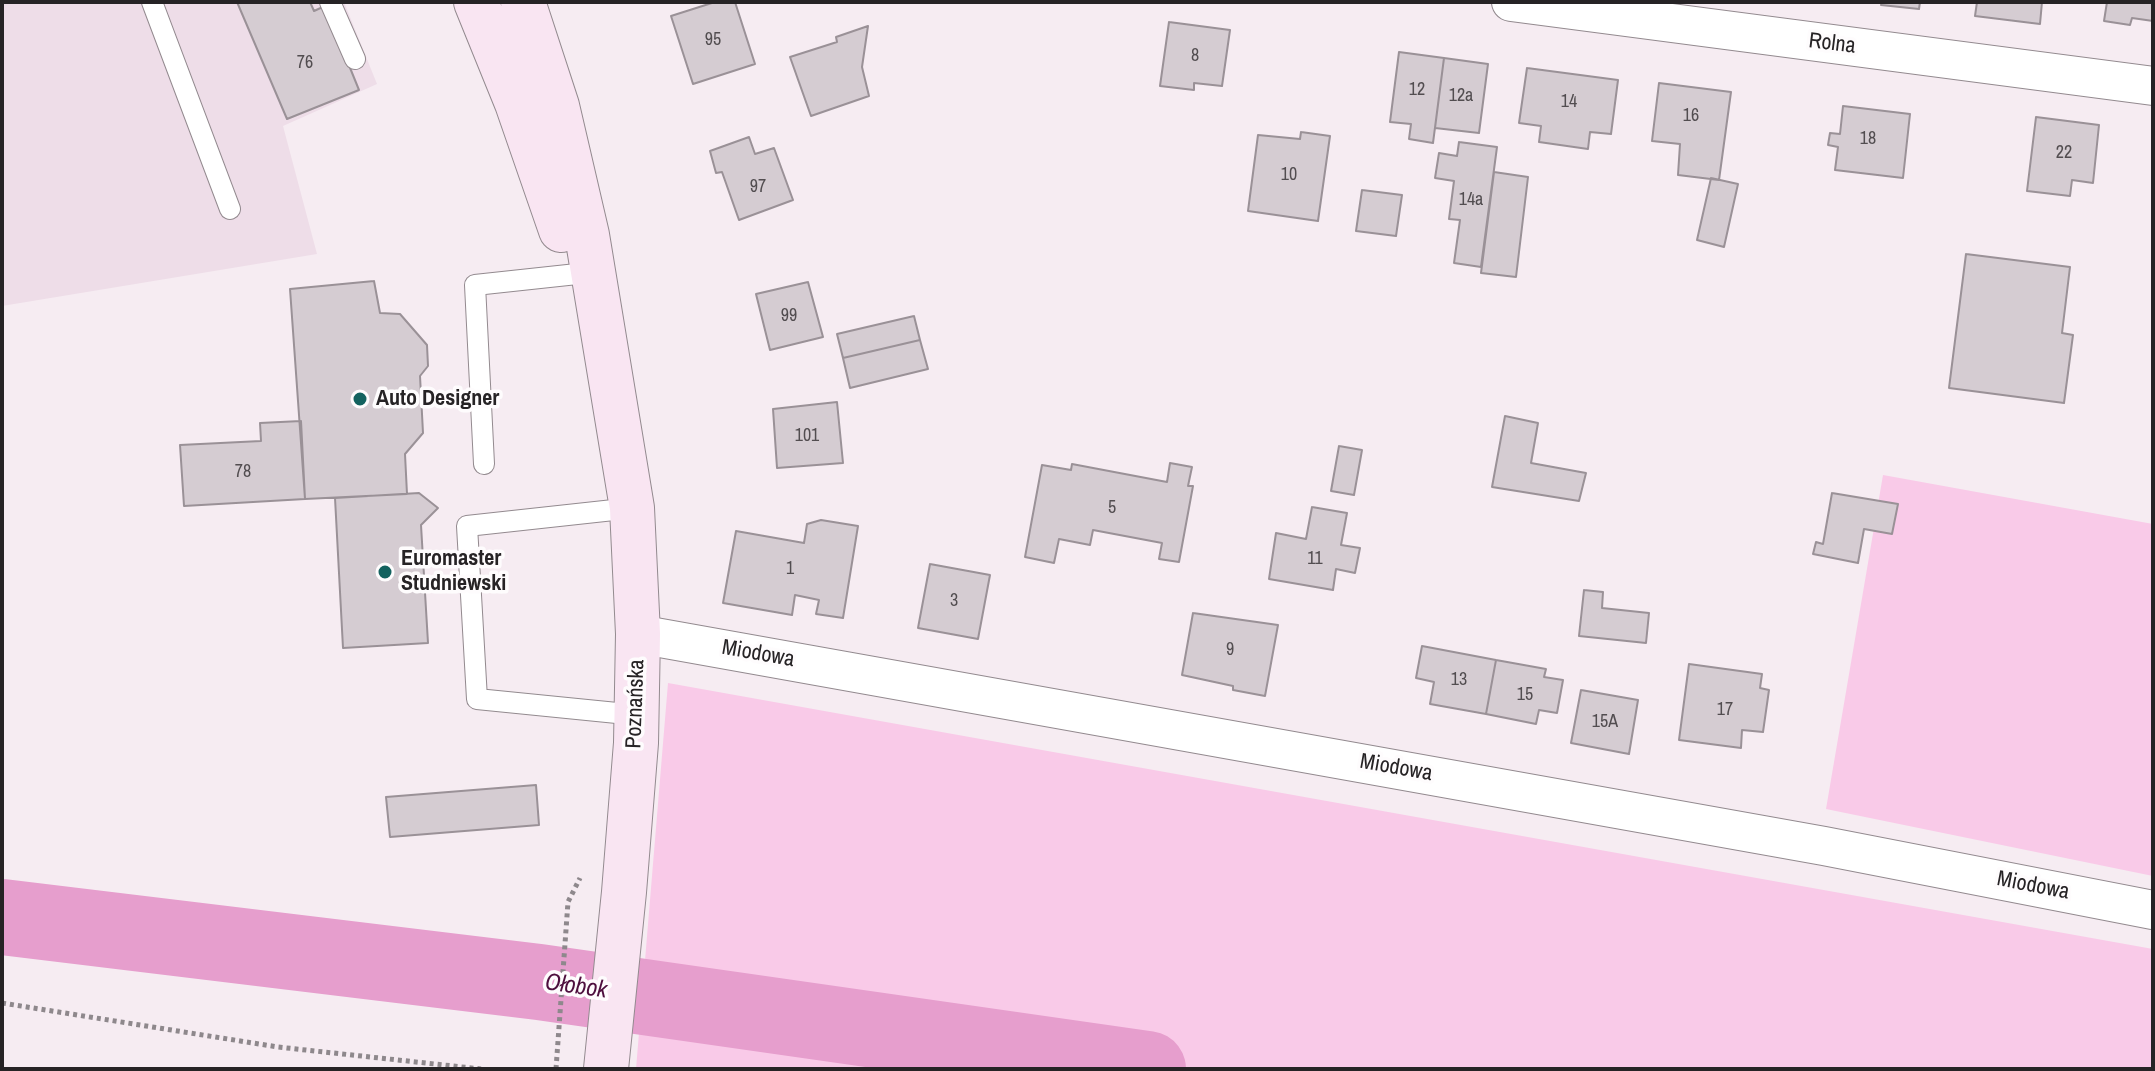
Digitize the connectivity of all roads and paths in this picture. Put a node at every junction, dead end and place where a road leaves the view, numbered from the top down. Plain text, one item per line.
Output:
1 (152, 2) edge
2 (330, 2) edge
3 (476, 2) edge
4 (523, 2) edge
5 (1527, 3) edge
6 (355, 59) dead end
7 (2153, 86) edge
8 (230, 209) dead end
9 (577, 274) junction
10 (603, 341) junction
11 (484, 464) dead end
12 (632, 508) junction
13 (638, 634) junction
14 (637, 715) junction
15 (583, 873) dead end
16 (2153, 910) edge
17 (2, 1003) edge
18 (481, 1069) edge
19 (556, 1069) edge
20 (606, 1069) edge

1 - 8 lane
2 - 6 lane
3 - 9 main road, Poznańska
4 - 10 main road, Poznańska
5 - 7 street, Rolna
9 - 10 main road, Poznańska
9 - 11 lane
10 - 12 main road, Poznańska
12 - 13 main road, Poznańska
12 - 14 lane
13 - 14 main road, Poznańska
13 - 16 street, Miodowa
14 - 20 main road, Poznańska
15 - 19 path
17 - 18 path

